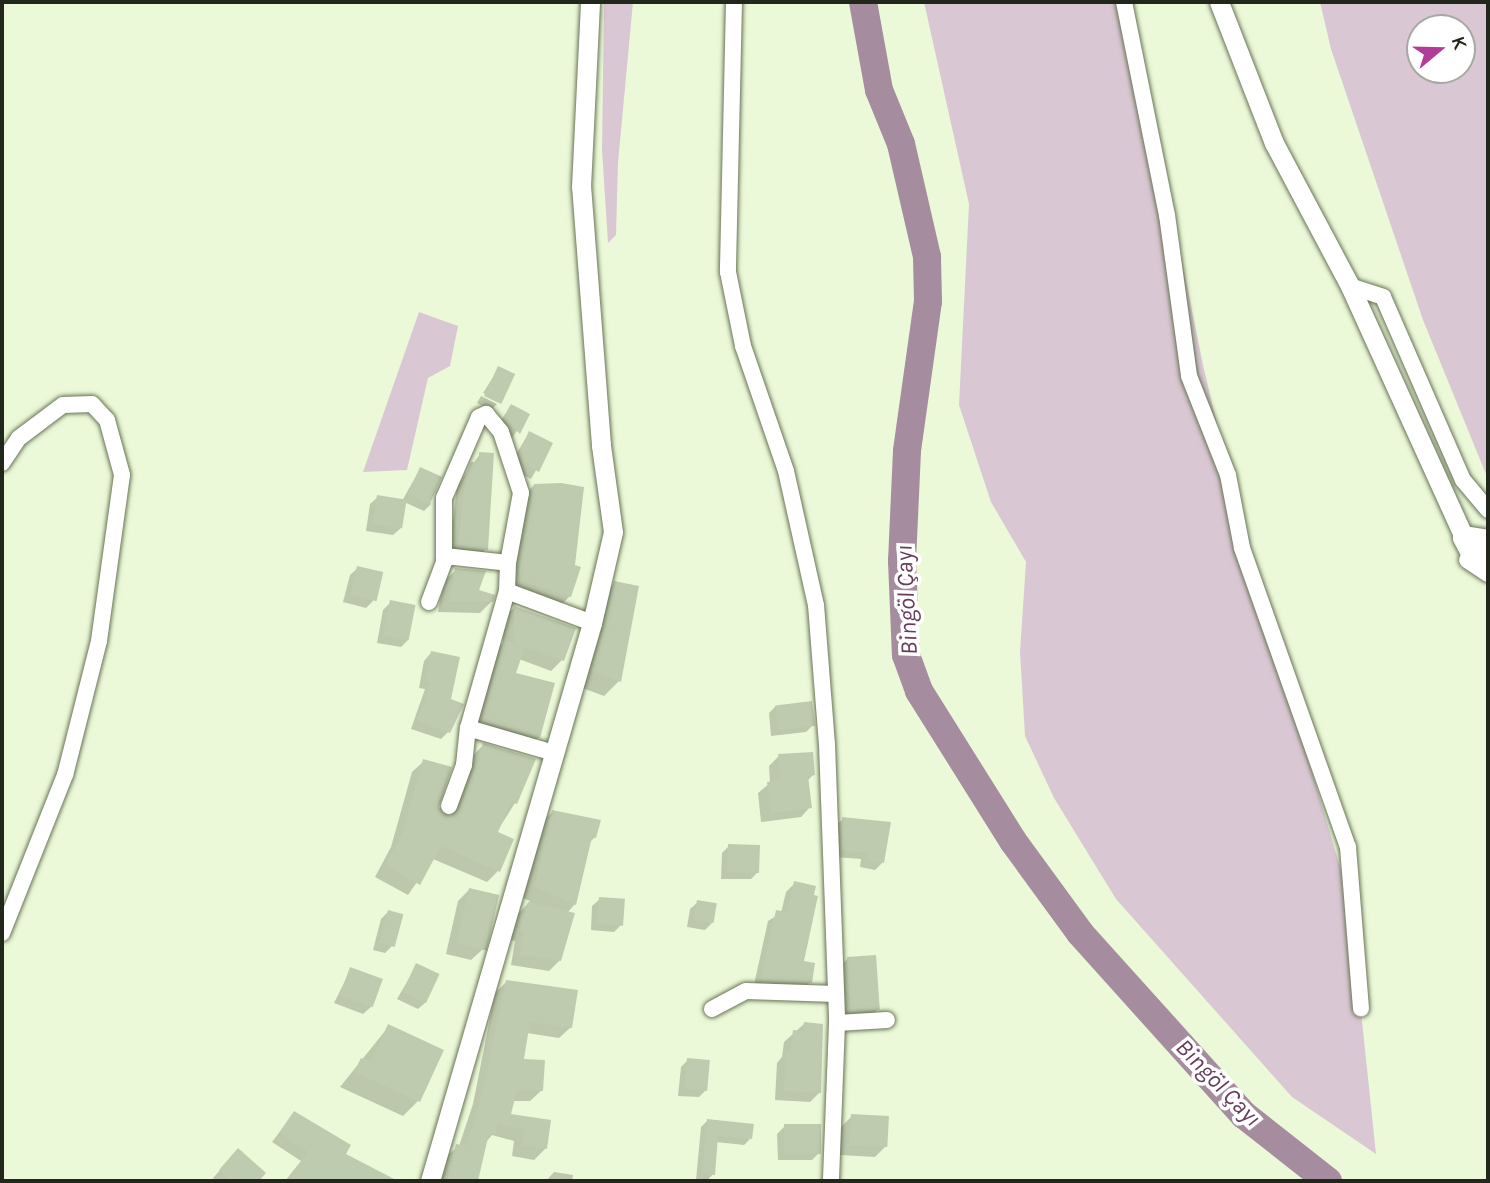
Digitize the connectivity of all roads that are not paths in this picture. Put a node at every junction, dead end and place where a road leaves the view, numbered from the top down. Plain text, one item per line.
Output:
1 (590, 2) edge
2 (734, 2) edge
3 (1124, 2) edge
4 (1219, 2) edge
5 (1350, 286) junction
6 (2, 463) edge
7 (1488, 510) edge
8 (1464, 537) junction
9 (1488, 541) edge
10 (445, 556) junction
11 (1488, 561) edge
12 (508, 563) junction
13 (1488, 574) edge
14 (507, 591) junction
15 (429, 602) dead end
16 (592, 623) junction
17 (468, 728) junction
18 (554, 753) junction
19 (449, 806) dead end
20 (2, 933) edge
21 (836, 994) junction
22 (1361, 1008) dead end
23 (712, 1009) dead end
24 (887, 1020) dead end
25 (837, 1023) junction
26 (430, 1181) edge
27 (831, 1181) edge

1 - 16 main road
2 - 21 street
3 - 22 street
4 - 5 main road
5 - 7 street
5 - 8 main road
6 - 20 street
8 - 9 highway
8 - 11 highway
8 - 13 street
10 - 12 street
10 - 12 street
10 - 15 street
12 - 14 street
14 - 16 street
14 - 17 street
16 - 18 main road
17 - 18 street
17 - 19 street
18 - 26 main road
21 - 23 street
21 - 25 street
24 - 25 street
25 - 27 street

